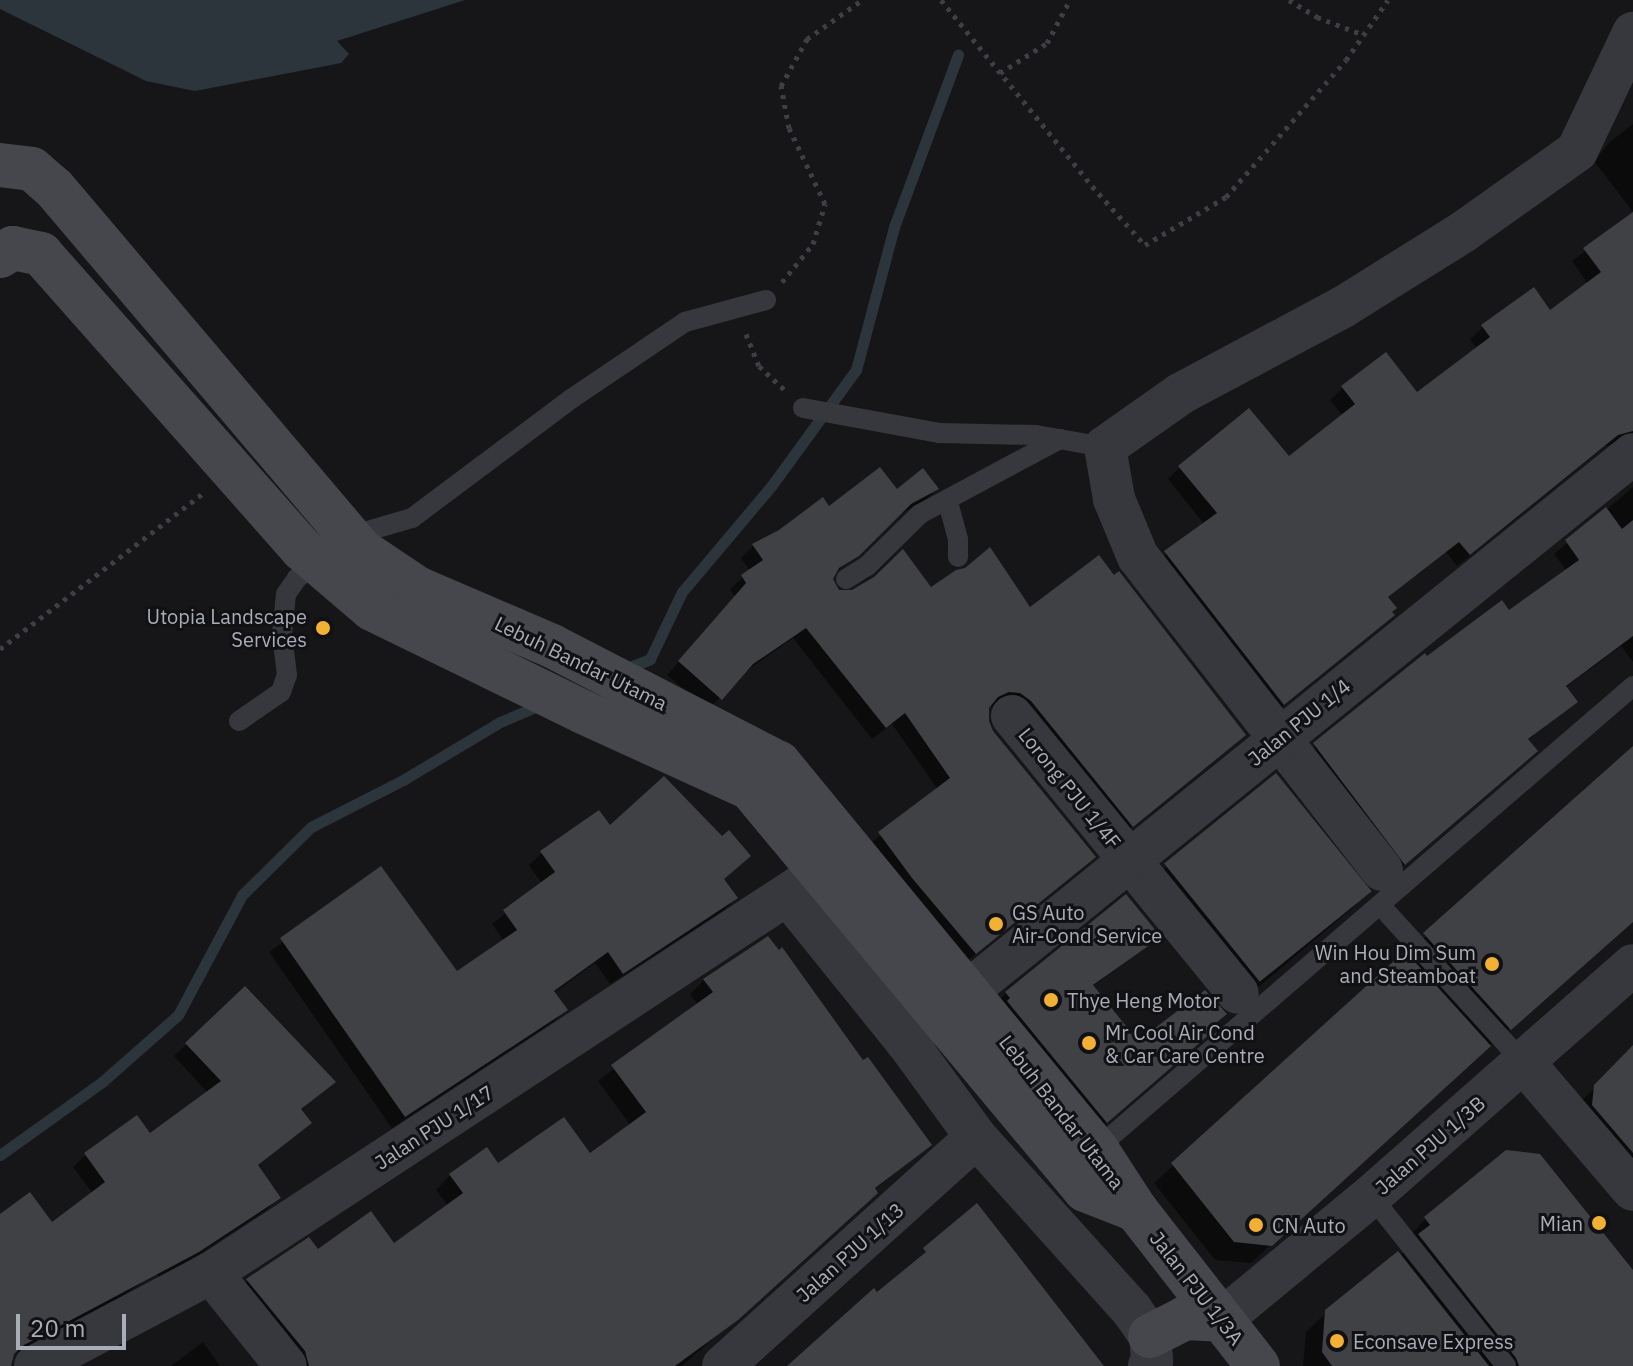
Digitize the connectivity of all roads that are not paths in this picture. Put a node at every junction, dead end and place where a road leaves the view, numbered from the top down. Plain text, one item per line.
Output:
1 (1633, 33) edge
2 (0, 165) edge
3 (0, 256) edge
4 (766, 300) road end
5 (803, 408) road end
6 (1060, 439) junction
7 (271, 443) junction
8 (1105, 447) junction
9 (1633, 454) edge
10 (234, 470) junction
11 (948, 502) junction
12 (334, 549) junction
13 (958, 557) dead end
14 (846, 579) dead end
15 (1633, 686) edge
16 (1012, 716) dead end
17 (239, 721) dead end
18 (1279, 738) junction
19 (698, 743) junction
20 (1129, 860) junction
21 (805, 883) junction
22 (1381, 887) junction
23 (1633, 965) edge
24 (1238, 993) dead end
25 (938, 1017) junction
26 (1524, 1063) junction
27 (976, 1137) junction
28 (1084, 1161) junction
29 (1633, 1190) edge
30 (1371, 1196) junction
31 (1136, 1210) joint
32 (211, 1273) junction
33 (1221, 1320) junction
34 (1149, 1351) edge
35 (35, 1366) edge
36 (286, 1366) edge
37 (723, 1366) edge
38 (1258, 1366) edge
39 (1506, 1366) edge

1 - 8 street
2 - 7 main road, Lebuh Bandar Utama
3 - 10 main road, Lebuh Bandar Utama
4 - 12 lane
5 - 6 lane
6 - 8 lane
6 - 11 lane
7 - 10 main road
7 - 12 main road, Lebuh Bandar Utama
8 - 18 street
9 - 18 street, Jalan PJU 1/4
10 - 12 main road, Lebuh Bandar Utama
11 - 13 lane
11 - 14 lane
12 - 17 lane
12 - 19 main road, Lebuh Bandar Utama
12 - 19 main road, Lebuh Bandar Utama
15 - 22 lane
16 - 20 street, Lorong PJU 1/4F
18 - 20 street, Jalan PJU 1/4
18 - 22 street
19 - 21 main road, Lebuh Bandar Utama
19 - 25 main road, Lebuh Bandar Utama
20 - 24 street, Lorong PJU 1/4F
20 - 25 street, Jalan PJU 1/4
21 - 25 main road, Lebuh Bandar Utama
21 - 32 street, Jalan PJU 1/17
22 - 26 lane
22 - 28 lane
23 - 26 street, Jalan PJU 1/3B
25 - 27 street
25 - 28 main road, Lebuh Bandar Utama
26 - 29 street
26 - 30 street, Jalan PJU 1/3B
27 - 34 street
27 - 37 street, Jalan PJU 1/13
28 - 31 main road, Lebuh Bandar Utama
30 - 33 street, Jalan PJU 1/3B
30 - 39 lane
31 - 33 main road, Jalan PJU 1/3A
32 - 35 street, Jalan PJU 1/17
32 - 36 street
33 - 34 main road
33 - 38 main road, Jalan PJU 1/3A

